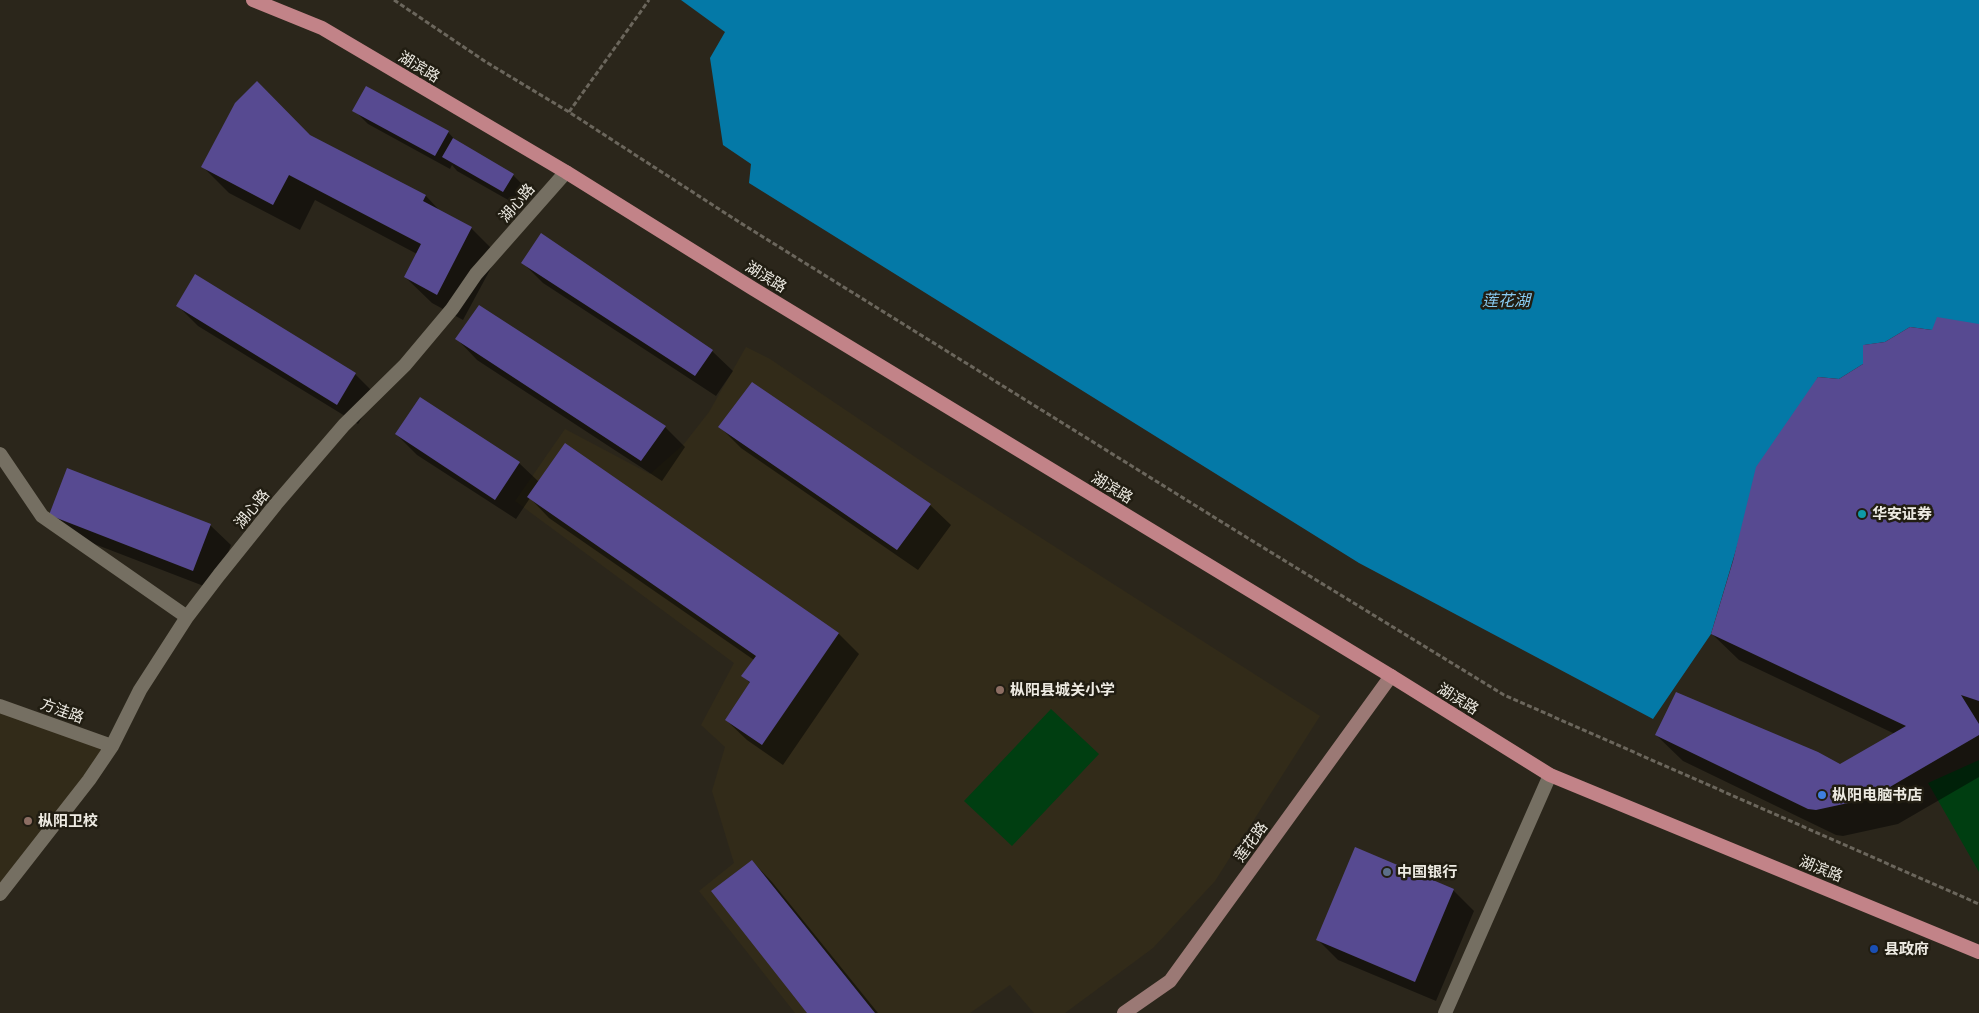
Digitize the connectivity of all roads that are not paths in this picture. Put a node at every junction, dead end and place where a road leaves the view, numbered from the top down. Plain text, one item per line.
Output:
1 (253, 0) edge
2 (566, 172) junction
3 (0, 454) edge
4 (186, 617) junction
5 (1391, 676) junction
6 (0, 706) edge
7 (112, 746) junction
8 (1550, 775) junction
9 (0, 894) edge
10 (1979, 952) edge
11 (1124, 1013) edge
12 (1445, 1013) edge

1 - 2 main road, 湖滨路
2 - 4 lane, 湖心路
2 - 5 main road, 湖滨路
3 - 4 lane
4 - 7 lane, 湖心路
5 - 8 main road, 湖滨路
5 - 11 main road, 莲花路
6 - 7 lane, 方洼路
7 - 9 lane, 湖心路
8 - 10 main road, 湖滨路
8 - 12 lane

